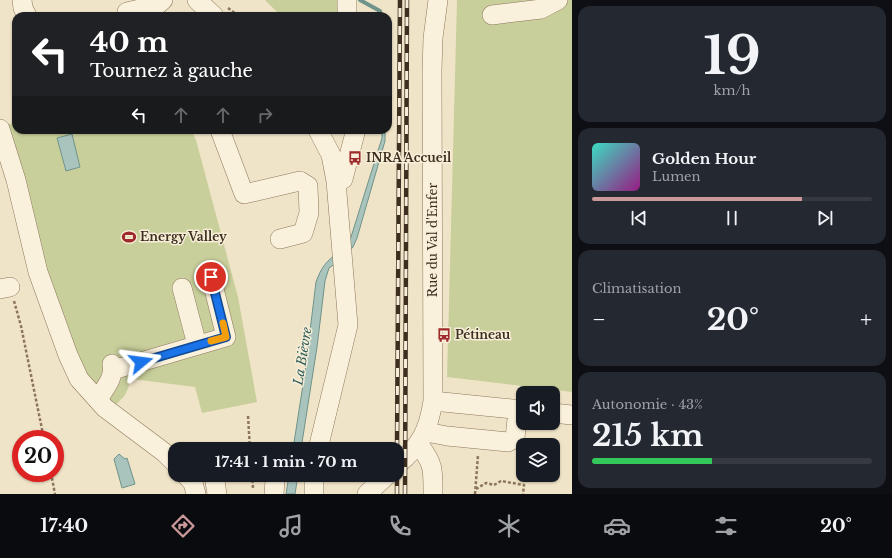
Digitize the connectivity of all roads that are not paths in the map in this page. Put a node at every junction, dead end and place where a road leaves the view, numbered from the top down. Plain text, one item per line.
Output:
1 (22, 0) edge
2 (163, 0) edge
3 (198, 0) edge
4 (438, 0) edge
5 (558, 0) edge
6 (25, 12) edge
7 (127, 12) edge
8 (210, 12) edge
9 (492, 15) dead end
10 (0, 129) edge
11 (222, 134) edge
12 (320, 134) edge
13 (355, 134) edge
14 (336, 181) junction
15 (280, 239) dead end
16 (211, 277) dead end
17 (182, 288) dead end
18 (197, 345) junction
19 (98, 399) junction
20 (433, 401) junction
21 (516, 410) edge
22 (560, 414) edge
23 (572, 415) edge
24 (516, 430) edge
25 (422, 438) junction
26 (320, 442) edge
27 (168, 455) edge
28 (404, 457) edge
29 (215, 482) edge
30 (314, 482) edge
31 (380, 482) edge
32 (217, 494) edge
33 (314, 494) edge
34 (367, 494) edge
35 (433, 494) edge

1 - 6 street
2 - 7 street
3 - 8 street
4 - 20 street, Rue du Val d'Enfer
5 - 9 street
10 - 19 street
11 - 15 street
12 - 14 street
13 - 14 street
14 - 26 street
16 - 18 street
17 - 18 street
18 - 19 street
19 - 27 street
20 - 21 street
20 - 25 street, Rue du Val d'Enfer
22 - 23 street
24 - 25 street
25 - 28 street
25 - 35 street
29 - 32 street
30 - 33 street
31 - 34 street

